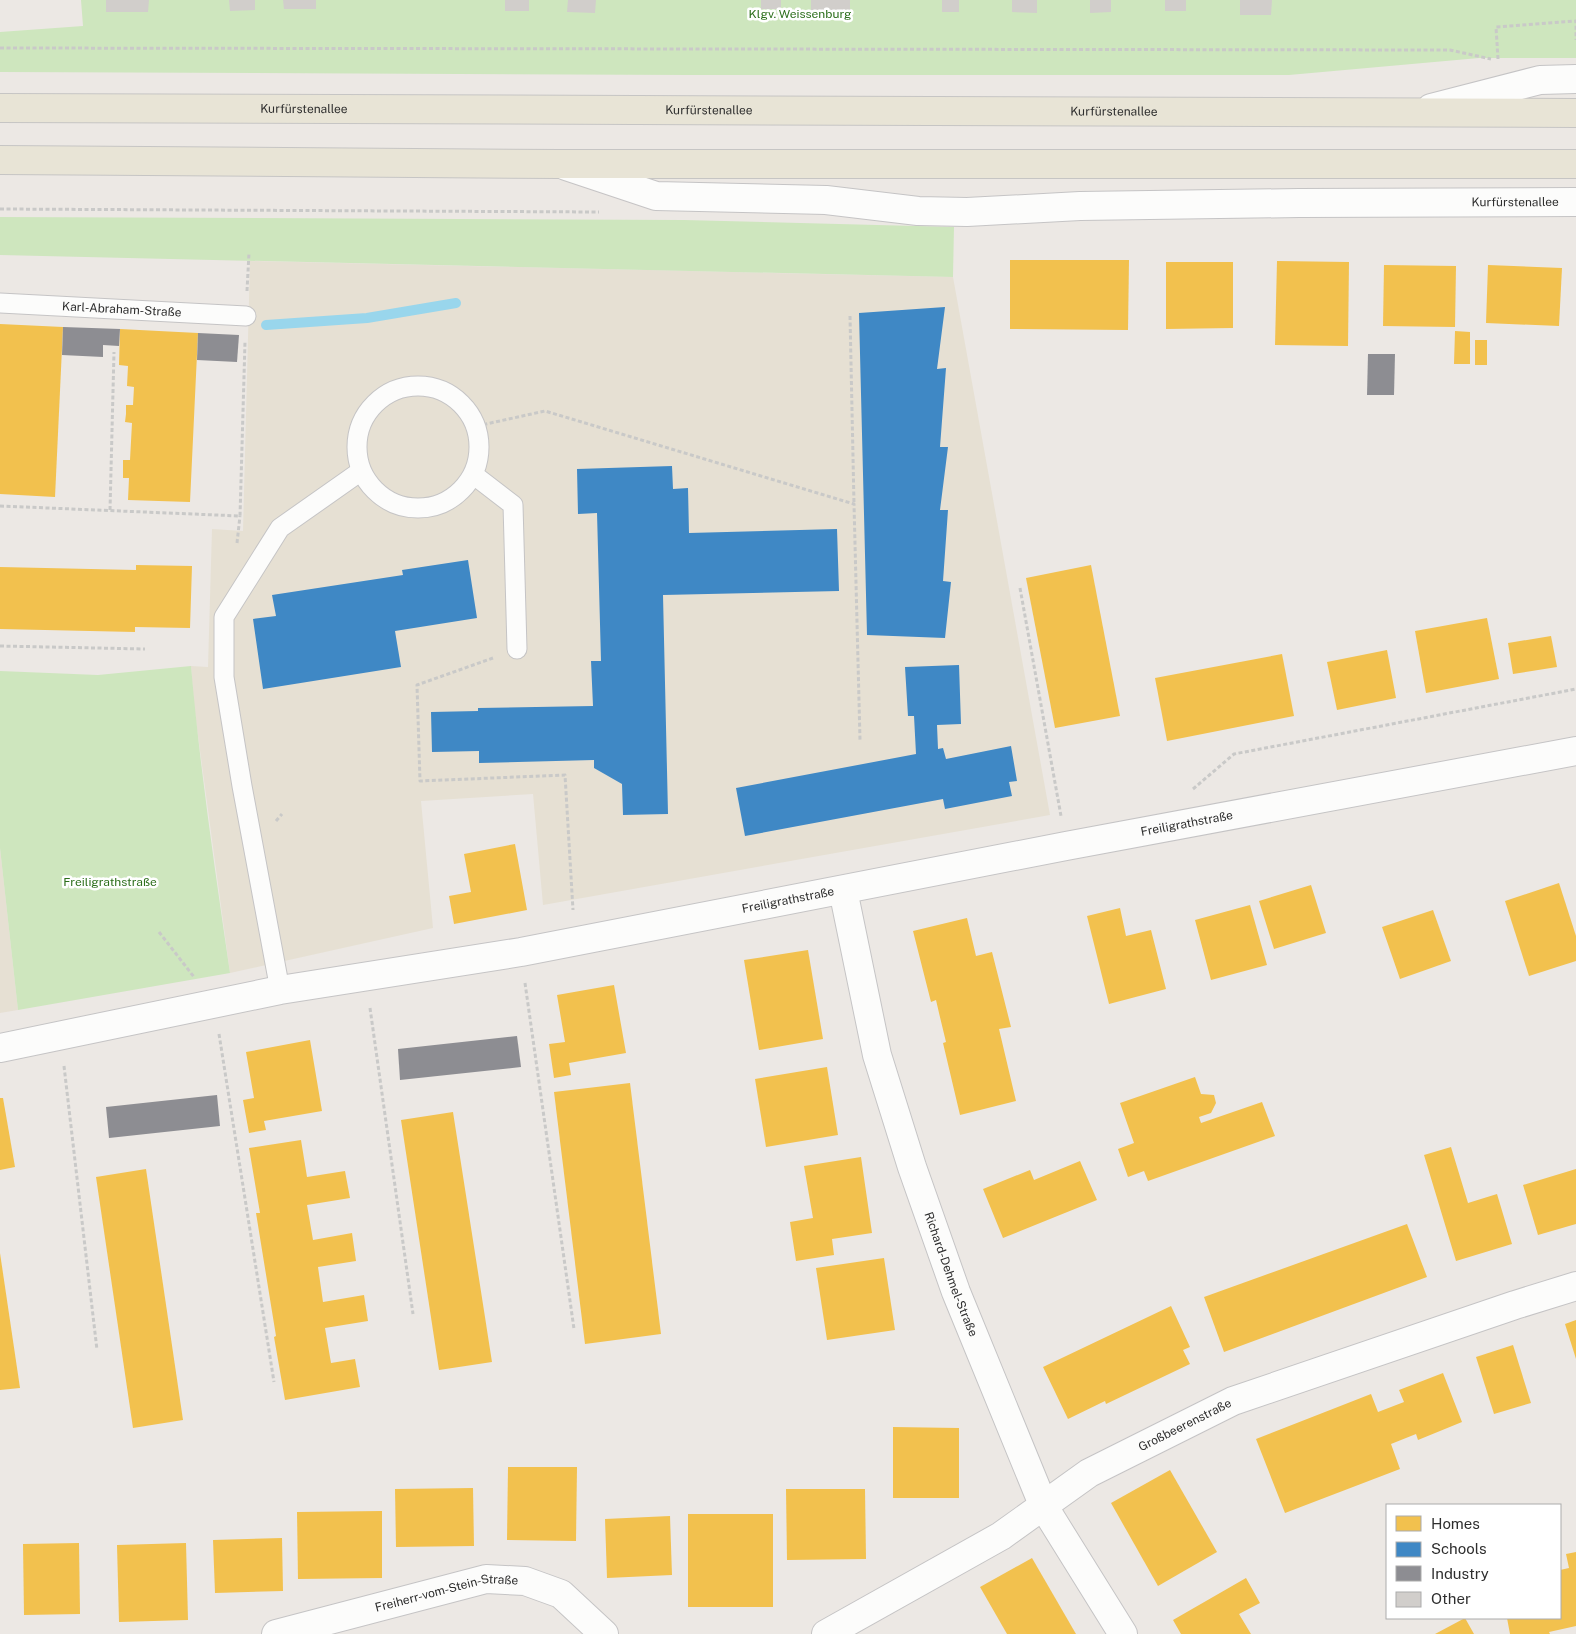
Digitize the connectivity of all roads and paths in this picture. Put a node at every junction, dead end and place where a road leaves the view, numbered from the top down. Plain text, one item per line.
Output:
1 (1576, 21) edge
2 (1576, 40) edge
3 (0, 48) edge
4 (1576, 79) edge
5 (0, 108) edge
6 (1417, 112) junction
7 (1576, 113) edge
8 (0, 160) edge
9 (560, 164) junction
10 (1576, 164) edge
11 (1576, 202) edge
12 (249, 253) dead end
13 (0, 302) edge
14 (246, 316) junction
15 (850, 316) dead end
16 (114, 352) dead end
17 (477, 426) junction
18 (361, 471) junction
19 (474, 475) junction
20 (854, 504) junction
21 (0, 506) edge
22 (110, 510) junction
23 (1020, 588) dead end
24 (0, 646) edge
25 (145, 649) dead end
26 (517, 650) joint
27 (1576, 689) edge
28 (860, 740) dead end
29 (1576, 750) edge
30 (1165, 828) junction
31 (1066, 846) junction
32 (843, 890) junction
33 (159, 932) dead end
34 (574, 942) junction
35 (521, 952) junction
36 (366, 977) junction
37 (280, 990) junction
38 (214, 1003) junction
39 (60, 1036) junction
40 (0, 1048) edge
41 (1576, 1286) edge
42 (413, 1314) dead end
43 (574, 1329) dead end
44 (98, 1350) dead end
45 (274, 1382) dead end
46 (1044, 1506) junction
47 (276, 1634) edge
48 (604, 1634) edge
49 (826, 1634) edge
50 (1123, 1634) edge

1 - 2 path
1 - 3 path
4 - 6 street, Kurfürstenallee
5 - 6 main road, Kurfürstenallee
6 - 7 main road, Kurfürstenallee
8 - 9 main road, Kurfürstenallee
9 - 10 main road, Kurfürstenallee
9 - 11 street, Kurfürstenallee
12 - 14 path
13 - 14 lane, Karl-Abraham-Straße
14 - 22 path
15 - 20 path
16 - 22 path
17 - 18 lane
17 - 19 lane
17 - 20 path
18 - 19 lane
18 - 37 lane
19 - 26 lane
20 - 28 path
21 - 22 path
23 - 31 path
24 - 25 path
26 - 34 path
27 - 30 path
29 - 30 street, Freiligrathstraße
30 - 31 street, Freiligrathstraße
31 - 32 street, Freiligrathstraße
32 - 34 street, Freiligrathstraße
32 - 46 street, Richard-Dehmel-Straße
33 - 38 path
34 - 35 street, Freiligrathstraße
35 - 36 street, Freiligrathstraße
35 - 43 path
36 - 37 street, Freiligrathstraße
36 - 42 path
37 - 38 street, Freiligrathstraße
38 - 39 street, Freiligrathstraße
38 - 45 path
39 - 40 street, Freiligrathstraße
39 - 44 path
41 - 46 street, Großbeerenstraße
46 - 49 street, Großbeerenstraße
46 - 50 street, Richard-Dehmel-Straße
47 - 48 street, Freiherr-vom-Stein-Straße

